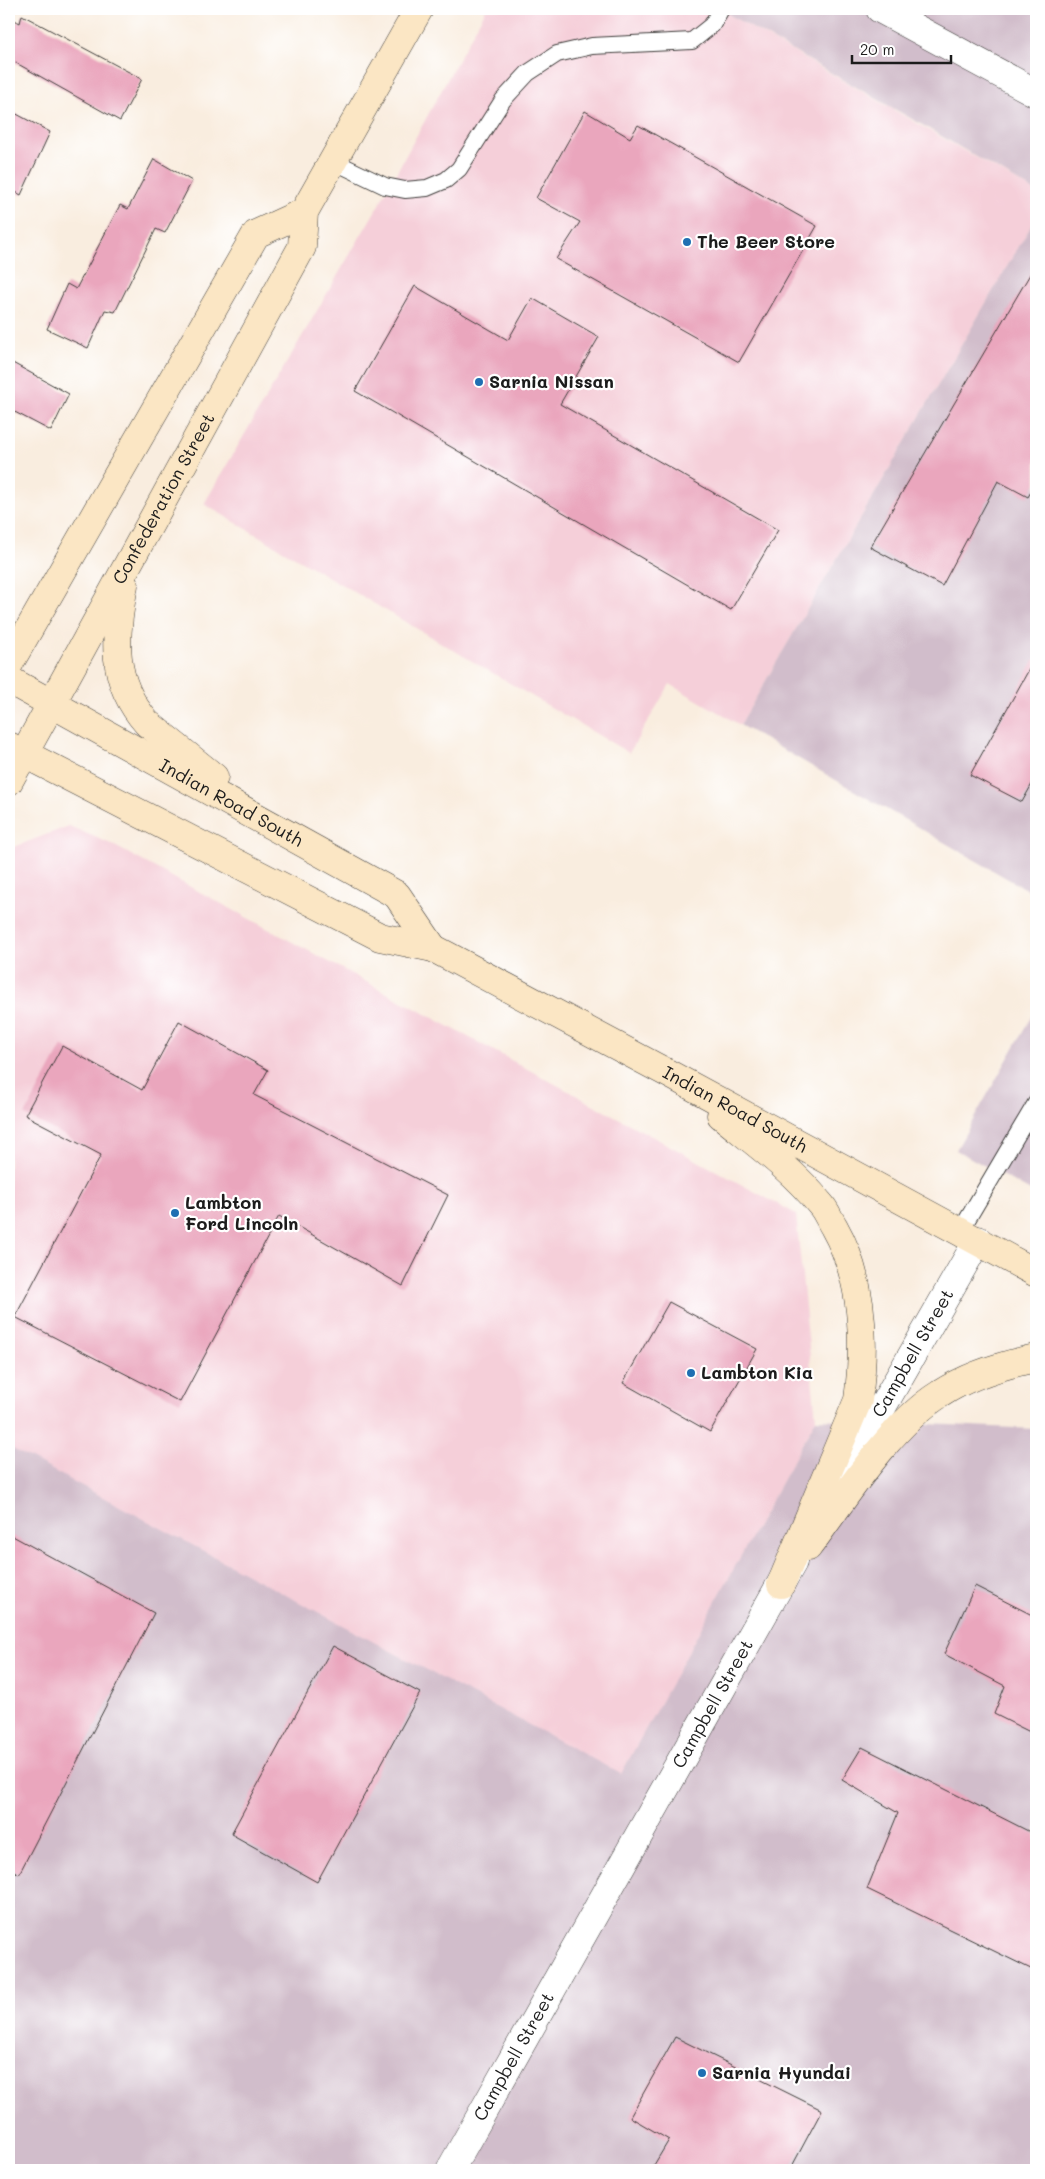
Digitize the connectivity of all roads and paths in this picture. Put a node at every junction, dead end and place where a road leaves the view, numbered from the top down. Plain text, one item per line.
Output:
1 (419, 9) edge
2 (721, 9) edge
3 (880, 9) edge
4 (1036, 93) edge
5 (333, 161) junction
6 (304, 212) junction
7 (129, 562) junction
8 (9, 664) edge
9 (9, 680) edge
10 (52, 702) junction
11 (16, 750) edge
12 (9, 781) edge
13 (314, 849) junction
14 (433, 948) junction
15 (673, 1076) junction
16 (1036, 1103) edge
17 (969, 1235) junction
18 (1036, 1273) edge
19 (1036, 1358) edge
20 (781, 1584) junction
21 (450, 2170) edge

1 - 5 main road, Confederation Street
2 - 5 lane
3 - 4 street
5 - 6 main road, Confederation Street
6 - 7 main road, Confederation Street
6 - 8 main road
7 - 10 main road, Confederation Street
7 - 13 main road
9 - 10 main road, Indian Road South
10 - 11 main road, Confederation Street
10 - 13 main road, Indian Road South
11 - 12 main road, Confederation Street
11 - 14 main road, Indian Road South
13 - 14 main road, Indian Road South
14 - 15 main road, Indian Road South
15 - 17 main road, Indian Road South
15 - 20 main road
16 - 17 lane
17 - 18 main road, Indian Road South
17 - 20 street, Campbell Street
19 - 20 main road
20 - 21 street, Campbell Street

